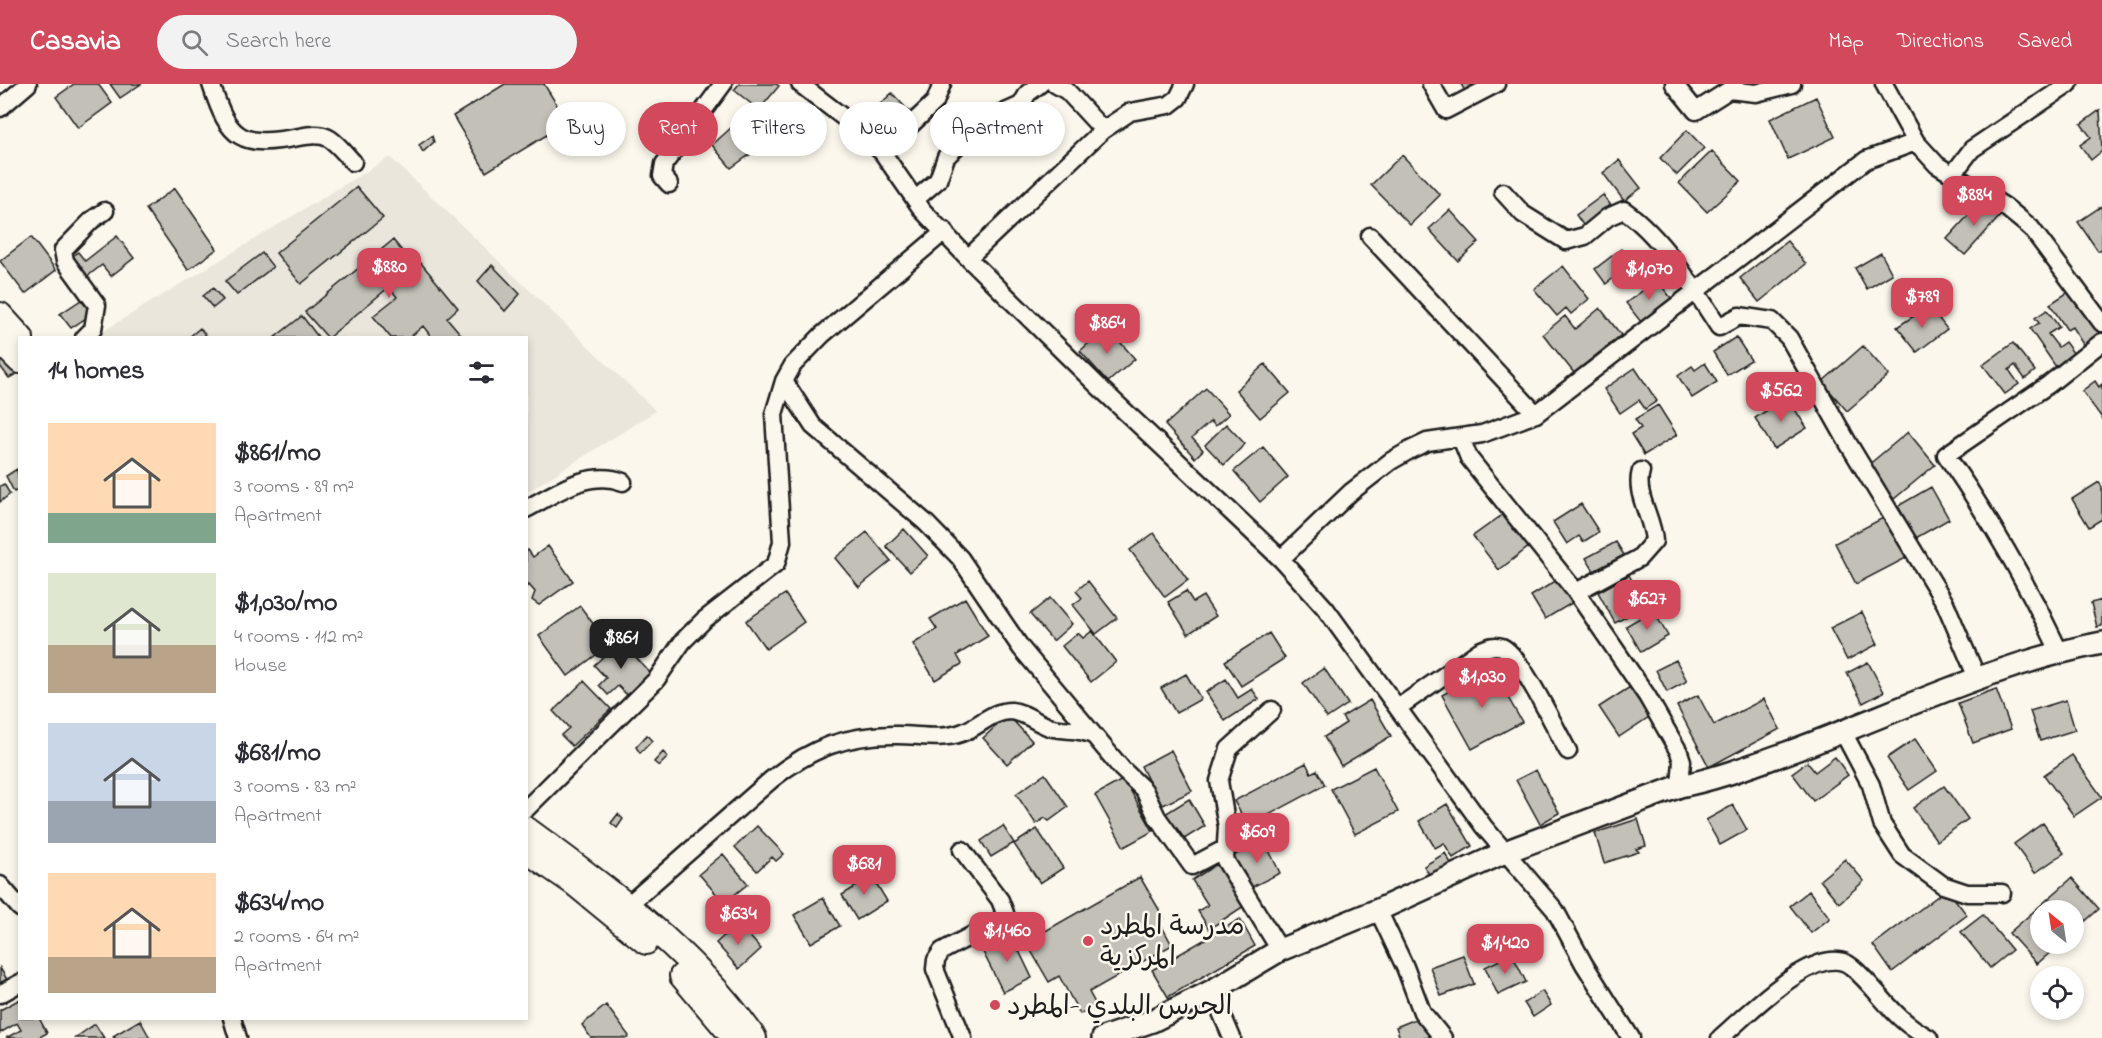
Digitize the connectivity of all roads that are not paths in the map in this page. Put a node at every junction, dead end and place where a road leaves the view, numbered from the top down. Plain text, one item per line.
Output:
1 (28, 84) edge
2 (211, 84) edge
3 (723, 84) edge
4 (800, 84) edge
5 (942, 84) edge
6 (1040, 84) edge
7 (1055, 84) edge
8 (1185, 84) edge
9 (1431, 84) edge
10 (1496, 84) edge
11 (1674, 84) edge
12 (1792, 84) edge
13 (1884, 84) edge
14 (2069, 84) edge
15 (0, 108) edge
16 (839, 114) edge
17 (918, 118) edge
18 (1103, 129) junction
19 (1916, 142) junction
20 (884, 156) edge
21 (353, 162) dead end
22 (1953, 174) junction
23 (669, 184) dead end
24 (1503, 192) dead end
25 (917, 198) junction
26 (105, 211) dead end
27 (945, 231) junction
28 (1370, 236) dead end
29 (968, 258) junction
30 (1696, 291) junction
31 (0, 315) edge
32 (2102, 323) edge
33 (19, 336) edge
34 (86, 336) edge
35 (0, 340) edge
36 (2102, 342) edge
37 (18, 359) edge
38 (784, 381) junction
39 (1536, 414) junction
40 (1461, 438) junction
41 (1641, 471) dead end
42 (623, 482) dead end
43 (528, 508) edge
44 (1281, 559) junction
45 (1576, 592) junction
46 (2102, 643) edge
47 (2059, 651) junction
48 (1978, 680) junction
49 (1399, 707) junction
50 (1272, 710) dead end
51 (1843, 732) junction
52 (1094, 735) junction
53 (1568, 751) dead end
54 (1680, 786) junction
55 (528, 807) edge
56 (528, 830) edge
57 (1224, 849) junction
58 (962, 850) dead end
59 (528, 851) edge
60 (1505, 852) junction
61 (0, 885) edge
62 (2002, 893) dead end
63 (628, 905) junction
64 (18, 906) edge
65 (1378, 910) junction
66 (1280, 950) junction
67 (18, 984) edge
68 (1212, 991) junction
69 (0, 994) edge
70 (233, 1020) edge
71 (238, 1038) edge
72 (734, 1038) edge
73 (754, 1038) edge
74 (963, 1038) edge
75 (1103, 1038) edge
76 (1232, 1038) edge
77 (1443, 1038) edge
78 (1631, 1038) edge
79 (1720, 1038) edge
80 (1929, 1038) edge

1 - 15 street
2 - 21 street
3 - 23 street
4 - 16 street
5 - 17 street
6 - 25 street
7 - 18 street
8 - 18 street
9 - 10 street
11 - 12 street
13 - 19 street
14 - 22 street
18 - 29 street
19 - 22 street
19 - 30 street
20 - 25 street
22 - 32 street
24 - 30 street
25 - 27 street
26 - 34 street
27 - 29 street
27 - 38 street
28 - 39 street
29 - 44 street
30 - 39 street
30 - 48 street
31 - 33 main road
35 - 37 main road
36 - 47 street
38 - 52 street
38 - 55 street
39 - 40 street
40 - 44 street
40 - 45 street
41 - 45 street
42 - 43 street
44 - 49 street
45 - 54 street
46 - 47 street
47 - 48 street
48 - 51 street
49 - 53 street
49 - 60 street
50 - 57 street
51 - 54 street
51 - 62 street
52 - 57 street
52 - 63 street
54 - 60 street
56 - 63 main road
57 - 66 street
58 - 74 street
59 - 72 main road
60 - 65 street
60 - 78 street
61 - 64 street
63 - 73 main road
65 - 66 street
65 - 77 street
66 - 68 street
67 - 69 street
68 - 75 street
68 - 76 street
70 - 71 street
79 - 80 street

